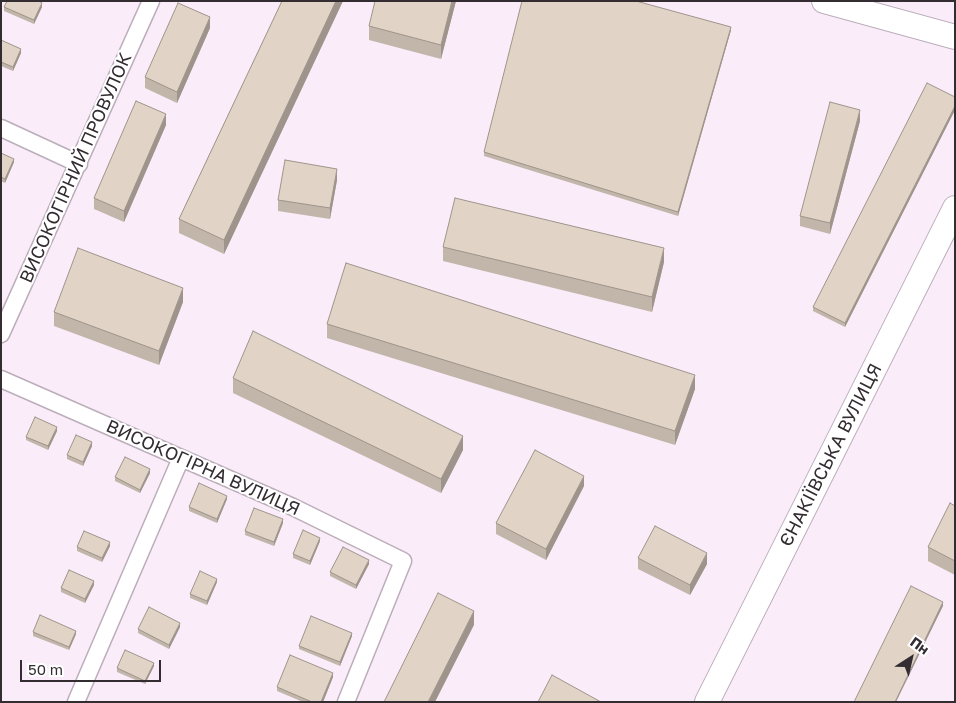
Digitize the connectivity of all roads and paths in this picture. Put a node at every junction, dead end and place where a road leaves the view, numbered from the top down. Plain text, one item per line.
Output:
1 (151, 1) edge
2 (824, 1) edge
3 (955, 37) edge
4 (1, 128) edge
5 (79, 164) junction
6 (955, 208) edge
7 (1, 334) edge
8 (1, 379) edge
9 (181, 458) junction
10 (76, 702) edge
11 (346, 702) edge
12 (708, 702) edge

1 - 5 street, ВИСОКОГІРНИЙ ПРОВУЛОК
2 - 3 street
4 - 5 street
5 - 7 street, ВИСОКОГІРНИЙ ПРОВУЛОК
6 - 12 street, ЄНАКІЇВСЬКА ВУЛИЦЯ
8 - 9 street, ВИСОКОГІРНА ВУЛИЦЯ
9 - 10 street
9 - 11 street, ВИСОКОГІРНА ВУЛИЦЯ

